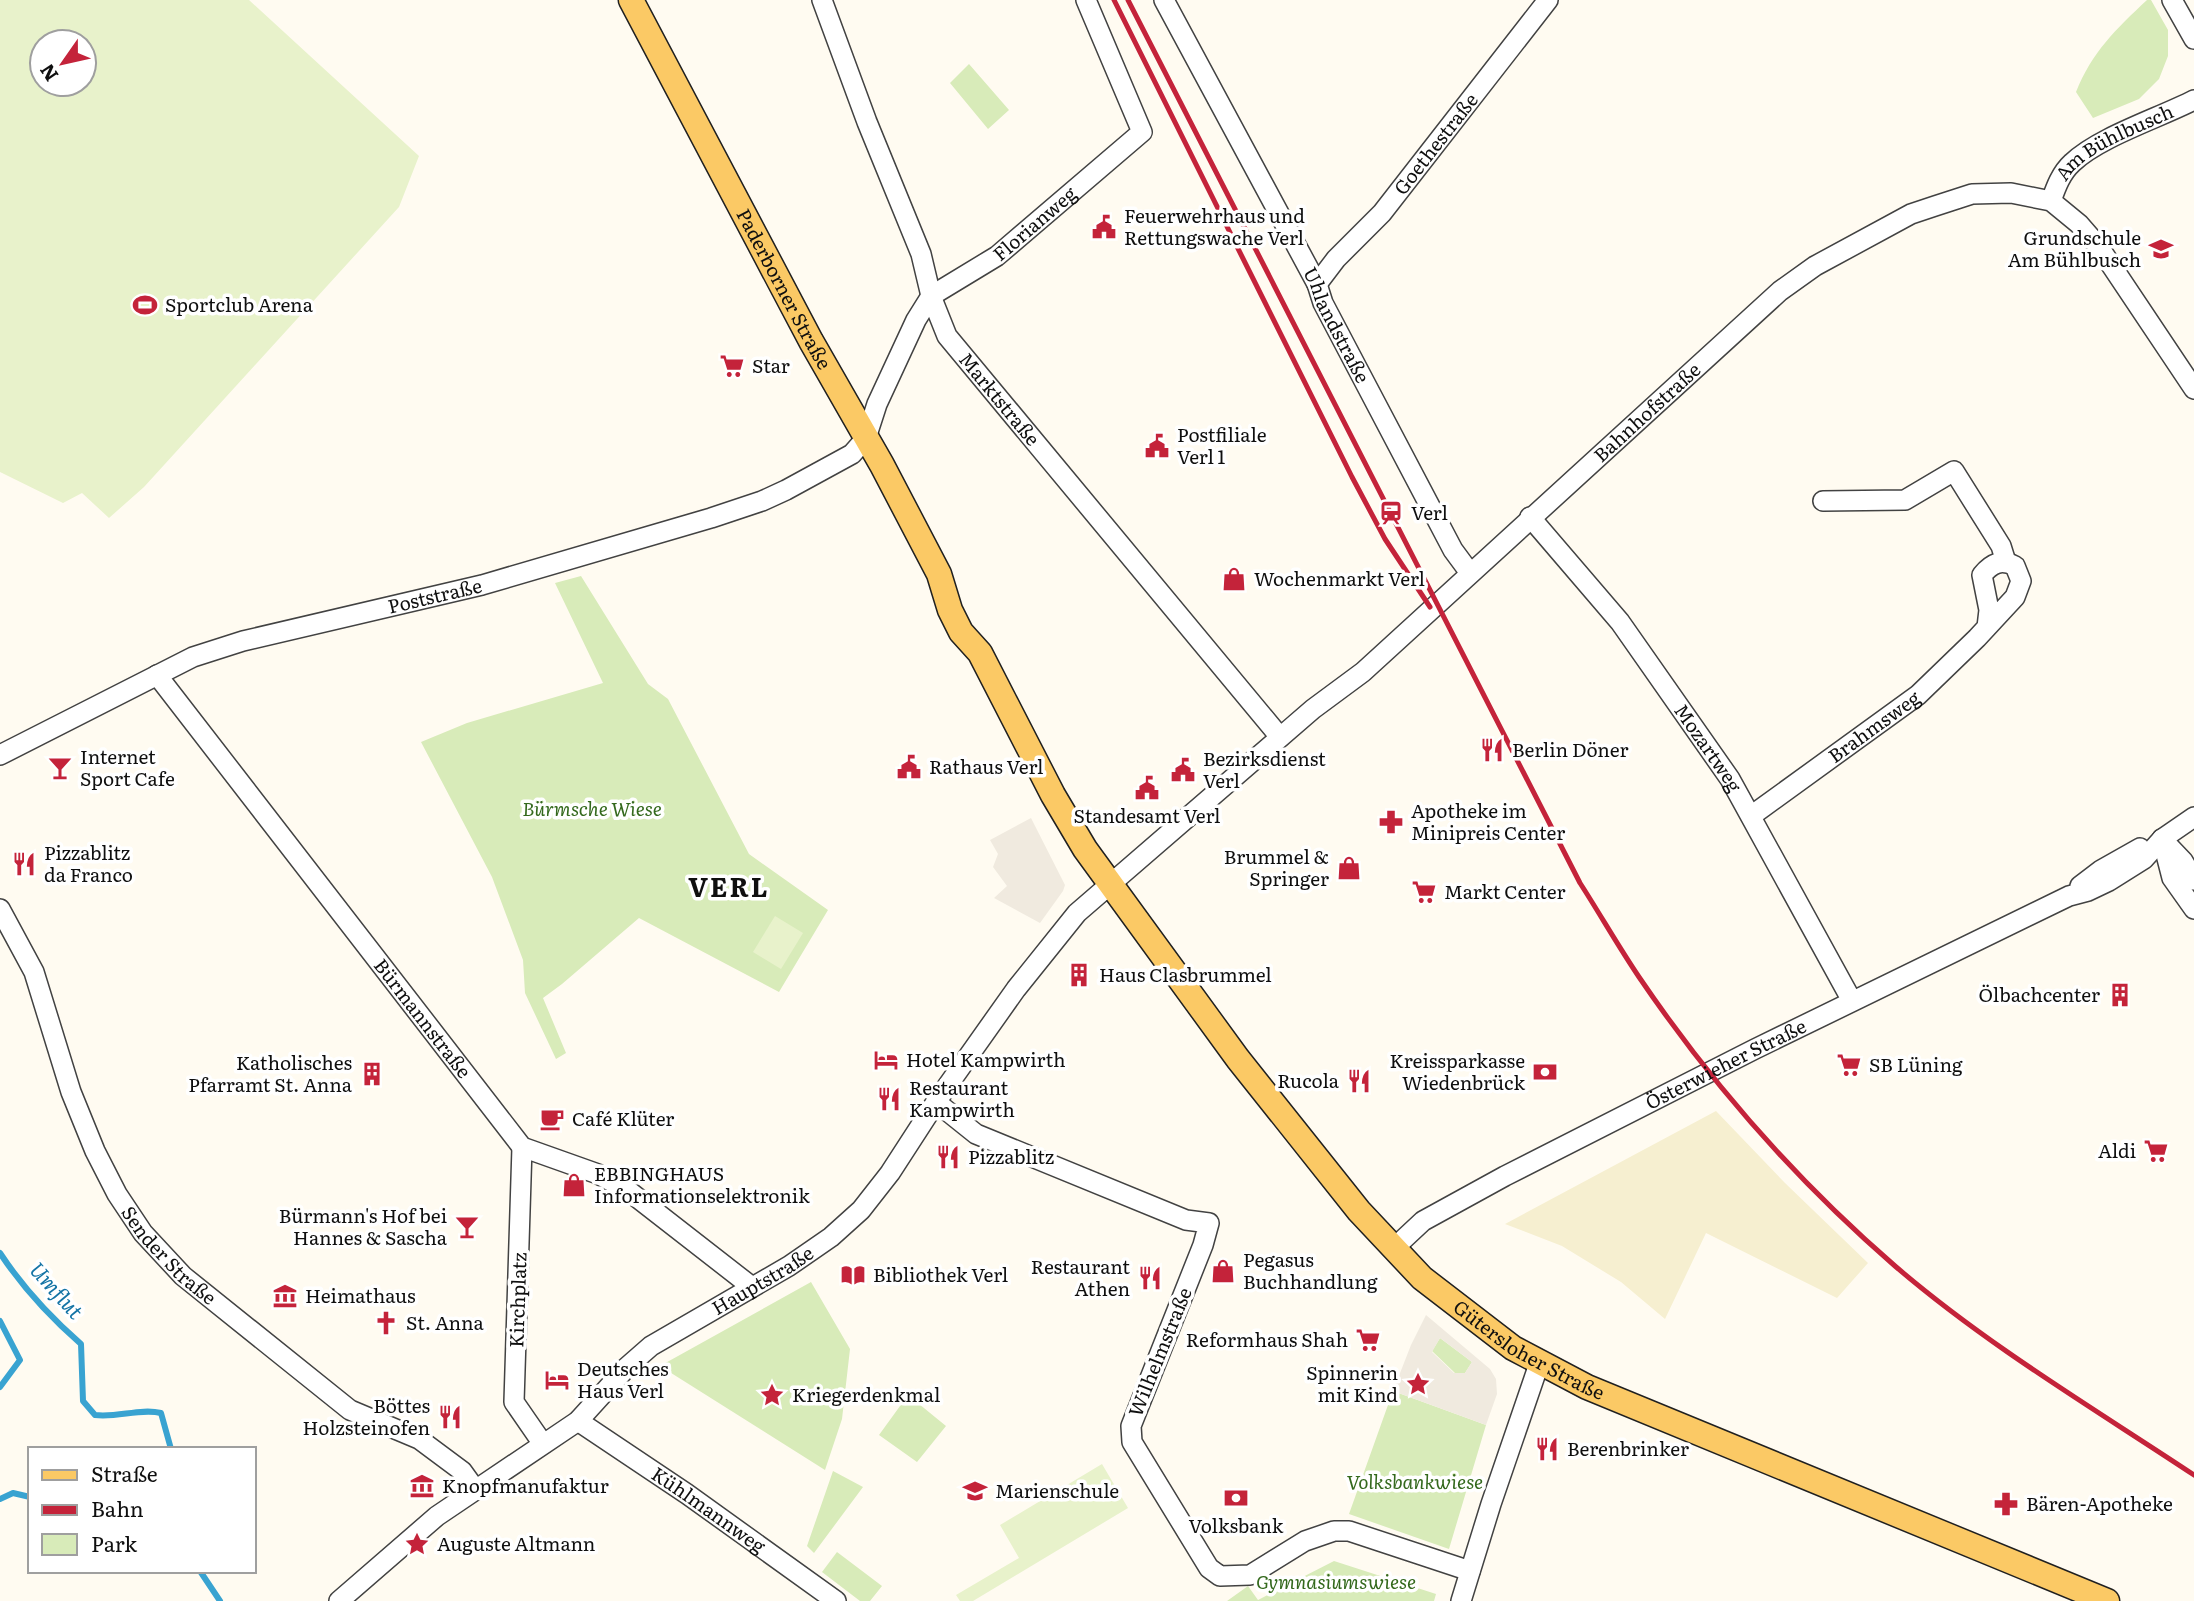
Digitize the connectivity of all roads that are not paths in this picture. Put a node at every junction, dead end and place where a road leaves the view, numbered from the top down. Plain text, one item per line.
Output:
1 (631, 0) edge
2 (822, 0) edge
3 (1086, 0) edge
4 (1164, 0) edge
5 (1548, 0) edge
6 (2172, 0) edge
7 (2194, 39) edge
8 (2194, 100) edge
9 (2051, 201) junction
10 (1317, 284) junction
11 (932, 296) junction
12 (2194, 389) edge
13 (866, 438) junction
14 (1823, 501) dead end
15 (1530, 517) junction
16 (2006, 562) junction
17 (1470, 573) junction
18 (1987, 627) junction
19 (157, 675) junction
20 (1280, 737) junction
21 (0, 755) edge
22 (1751, 816) junction
23 (2194, 817) edge
24 (2162, 839) junction
25 (2194, 880) edge
26 (1110, 885) junction
27 (0, 909) edge
28 (2194, 909) edge
29 (1852, 1001) junction
30 (936, 1102) junction
31 (522, 1147) junction
32 (1393, 1249) junction
33 (752, 1287) junction
34 (1539, 1364) junction
35 (579, 1421) junction
36 (544, 1444) junction
37 (475, 1489) junction
38 (1470, 1571) junction
39 (2097, 1599) edge
40 (339, 1601) edge
41 (836, 1601) edge
42 (1461, 1601) edge

1 - 13 main road, Paderborner Straße
2 - 11 street, Marktstraße
3 - 11 street, Florianweg
4 - 10 street, Uhlandstraße
5 - 10 street, Goethestraße
6 - 7 street
8 - 9 street, Am Bühlbusch
9 - 12 street, Bahnhofstraße
9 - 15 street, Bahnhofstraße
10 - 17 street, Uhlandstraße
11 - 13 street, Florianweg
11 - 20 street, Marktstraße
13 - 19 street, Poststraße
13 - 26 main road, Paderborner Straße
14 - 16 street, Brahmsweg
15 - 17 street, Bahnhofstraße
15 - 22 street, Mozartweg
16 - 18 street
16 - 18 street, Brahmsweg
17 - 20 street, Bahnhofstraße
18 - 22 street, Brahmsweg
19 - 21 street, Poststraße
19 - 31 street, Bürmannstraße
20 - 26 street, Bahnhofstraße
22 - 29 street, Mozartweg
23 - 24 street, Österwieher Straße
24 - 25 street
24 - 28 street
24 - 29 street, Österwieher Straße
26 - 30 street, Hauptstraße
26 - 32 main road, Gütersloher Straße
27 - 37 street, Sender Straße
29 - 32 street, Österwieher Straße
30 - 33 street, Hauptstraße
30 - 38 street, Wilhelmstraße
31 - 33 street
31 - 36 street, Kirchplatz
32 - 34 main road, Gütersloher Straße
33 - 35 street, Hauptstraße
34 - 38 street
34 - 39 main road, Gütersloher Straße
35 - 36 street, Hauptstraße
35 - 41 street, Kühlmannweg
36 - 37 street, Hauptstraße
37 - 40 street, Hauptstraße
38 - 42 street

